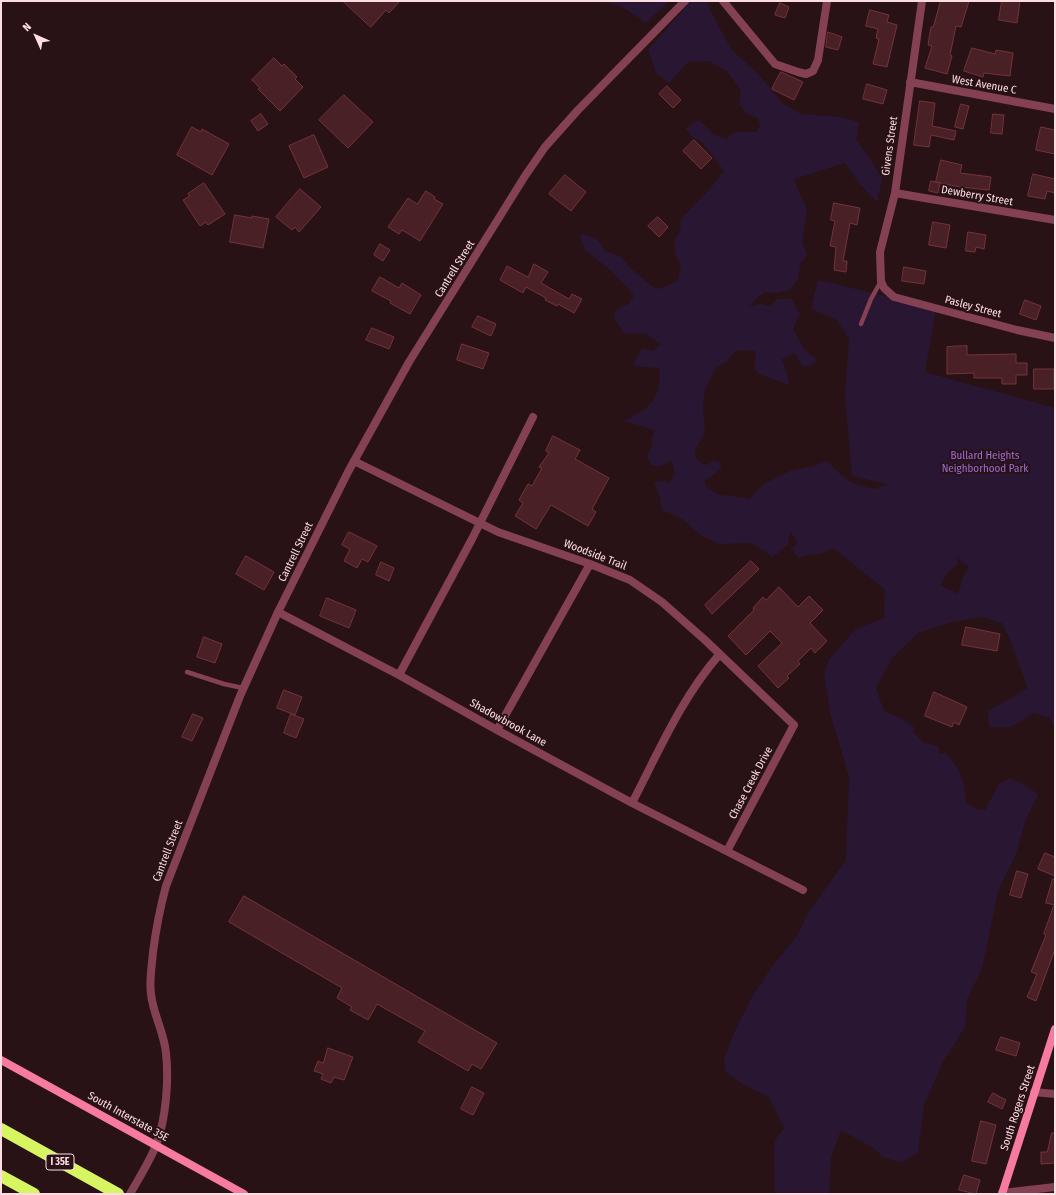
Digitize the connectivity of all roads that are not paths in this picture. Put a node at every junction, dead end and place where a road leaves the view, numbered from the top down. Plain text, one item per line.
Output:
1 (685, 1) edge
2 (723, 1) edge
3 (827, 1) edge
4 (922, 1) edge
5 (910, 82) junction
6 (1055, 109) edge
7 (894, 193) junction
8 (1055, 220) edge
9 (881, 281) junction
10 (887, 291) joint
11 (861, 324) dead end
12 (1055, 338) edge
13 (533, 417) dead end
14 (354, 461) junction
15 (479, 524) junction
16 (590, 564) junction
17 (278, 612) junction
18 (719, 655) junction
19 (187, 672) dead end
20 (399, 675) junction
21 (244, 688) junction
22 (794, 724) joint
23 (497, 730) junction
24 (632, 803) junction
25 (727, 851) junction
26 (803, 890) dead end
27 (1055, 1029) edge
28 (1, 1060) edge
29 (1034, 1092) junction
30 (1055, 1094) edge
31 (1, 1129) edge
32 (156, 1144) junction
33 (1, 1176) edge
34 (1055, 1187) edge
35 (1002, 1193) edge
36 (34, 1194) edge
37 (118, 1194) edge
38 (130, 1194) edge
39 (244, 1194) edge

1 - 14 street, Cantrell Street
2 - 3 street
4 - 5 street, Givens Street
5 - 6 street, West Avenue C
5 - 7 street, Givens Street
7 - 8 street, Dewberry Street
7 - 9 street, Givens Street
9 - 10 street, Givens Street
9 - 11 lane
10 - 12 street, Pasley Street
13 - 15 street
14 - 15 street, Woodside Trail
14 - 17 street, Cantrell Street
15 - 16 street, Woodside Trail
15 - 20 street
16 - 18 street, Woodside Trail
16 - 23 street
17 - 20 street, Shadowbrook Lane
17 - 21 street, Cantrell Street
18 - 22 street, Woodside Trail
18 - 24 street
19 - 21 lane
20 - 23 street, Shadowbrook Lane
21 - 32 street, Cantrell Street
22 - 25 street, Chase Creek Drive
23 - 24 street, Shadowbrook Lane
24 - 25 street, Shadowbrook Lane
25 - 26 street, Shadowbrook Lane
27 - 29 main road, South Rogers Street
28 - 32 main road, South Interstate 35E
29 - 30 street
29 - 35 main road, South Rogers Street
31 - 37 highway, I 35E
32 - 38 street, Cantrell Street
32 - 39 main road, South Interstate 35E
33 - 36 highway
34 - 35 street

